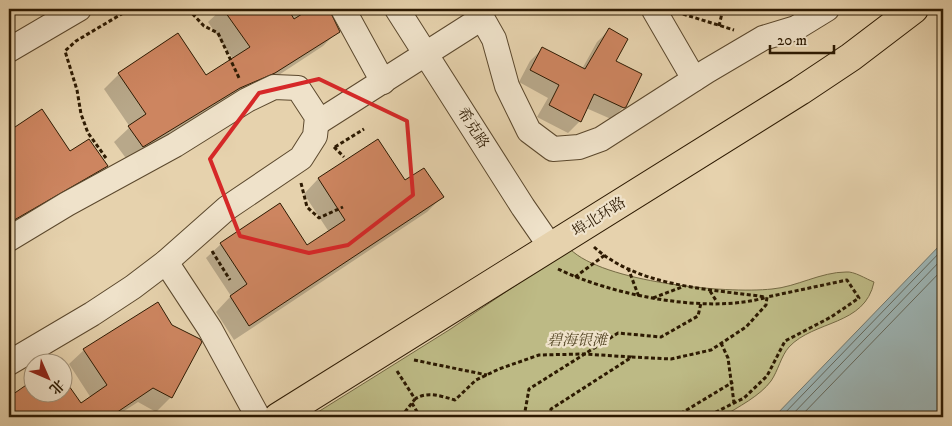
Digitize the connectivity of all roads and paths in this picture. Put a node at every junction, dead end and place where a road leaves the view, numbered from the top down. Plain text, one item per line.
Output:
1 (79, 9) edge
2 (130, 9) edge
3 (188, 9) edge
4 (343, 9) edge
5 (397, 9) edge
6 (723, 9) edge
7 (827, 9) edge
8 (914, 9) edge
9 (654, 10) joint
10 (479, 14) edge
11 (719, 26) junction
12 (764, 38) junction
13 (9, 50) edge
14 (426, 54) junction
15 (694, 79) junction
16 (399, 80) junction
17 (253, 97) junction
18 (317, 123) junction
19 (364, 129) dead end
20 (335, 147) dead end
21 (290, 165) junction
22 (115, 177) junction
23 (343, 207) dead end
24 (199, 230) junction
25 (9, 239) edge
26 (595, 248) dead end
27 (605, 255) junction
28 (554, 257) junction
29 (166, 262) junction
30 (627, 267) junction
31 (575, 277) junction
32 (230, 280) dead end
33 (683, 287) junction
34 (710, 291) junction
35 (639, 297) junction
36 (767, 297) junction
37 (652, 298) junction
38 (718, 302) junction
39 (700, 303) junction
40 (721, 343) junction
41 (584, 354) junction
42 (632, 357) junction
43 (413, 360) dead end
44 (9, 363) edge
45 (397, 371) dead end
46 (487, 375) junction
47 (733, 382) junction
48 (413, 401) junction
49 (734, 403) junction
50 (258, 417) edge
51 (278, 417) edge
52 (401, 417) edge
53 (420, 417) edge
54 (524, 417) edge
55 (549, 417) edge
56 (675, 417) edge
57 (706, 417) edge

1 - 13 street
2 - 22 path
3 - 17 path
4 - 16 street
5 - 14 street, 希克路
6 - 11 path
7 - 12 street
8 - 28 main road, 埠北环路
9 - 11 path
9 - 15 street
10 - 14 street
10 - 15 street
11 - 12 path
12 - 15 street
14 - 16 street
14 - 28 street, 希克路
16 - 18 street
17 - 18 street
17 - 22 street
18 - 21 street
19 - 20 path
21 - 23 path
21 - 24 street
22 - 25 street
24 - 29 street
24 - 32 path
26 - 27 path
27 - 30 path
27 - 31 path
28 - 31 path
28 - 51 main road, 埠北环路
29 - 44 street
29 - 50 street
30 - 33 path
30 - 35 path
31 - 35 path
33 - 34 path
33 - 37 path
34 - 36 path
34 - 38 path
35 - 37 path
36 - 38 path
36 - 40 path
36 - 49 path
37 - 39 path
38 - 39 path
39 - 41 path
40 - 42 path
40 - 47 path
41 - 42 path
41 - 46 path
41 - 54 path
42 - 55 path
43 - 46 path
45 - 48 path
46 - 48 path
47 - 49 path
47 - 56 path
48 - 52 path
48 - 53 path
49 - 57 path

